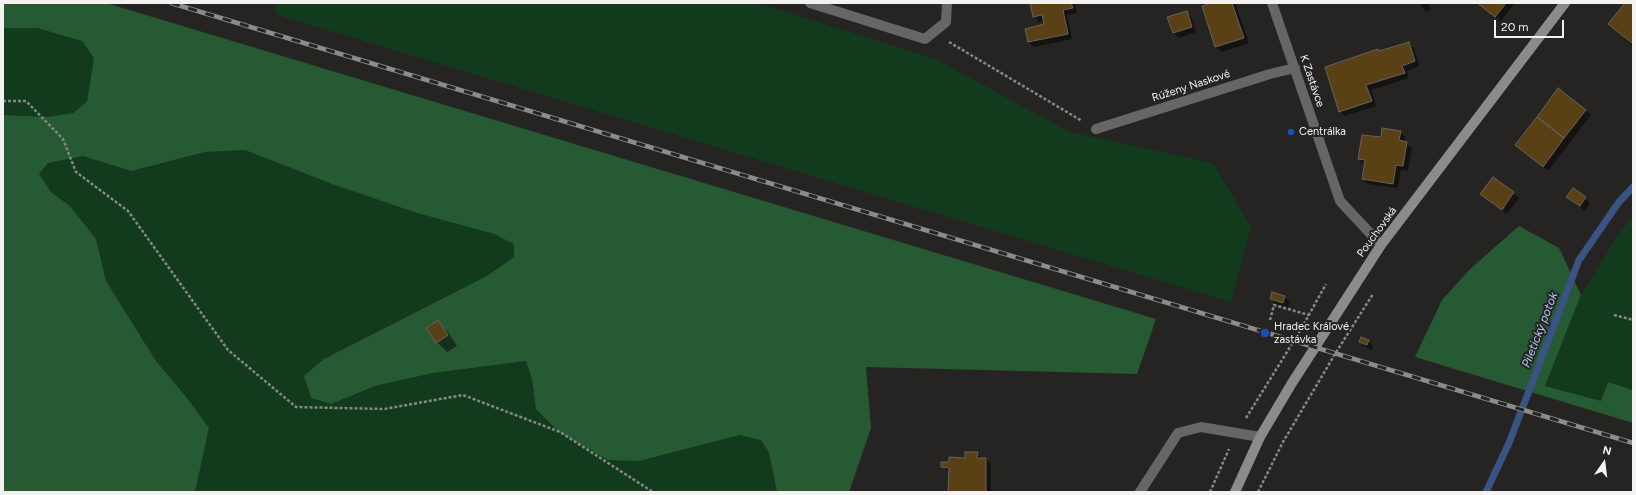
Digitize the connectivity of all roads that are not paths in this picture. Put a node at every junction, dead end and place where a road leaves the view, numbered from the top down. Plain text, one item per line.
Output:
1 (810, 3) edge
2 (947, 3) edge
3 (1272, 3) edge
4 (1565, 3) edge
5 (1295, 68) junction
6 (1096, 129) road end
7 (1381, 245) junction
8 (1260, 437) junction
9 (1140, 492) edge
10 (1235, 492) edge

1 - 2 street
3 - 5 street, K Zastávce
4 - 7 street, Pouchovská
5 - 6 street, Rúženy Naskové
5 - 7 street, K Zastávce
7 - 8 street, Pouchovská
8 - 9 street
8 - 10 street, Pouchovská

